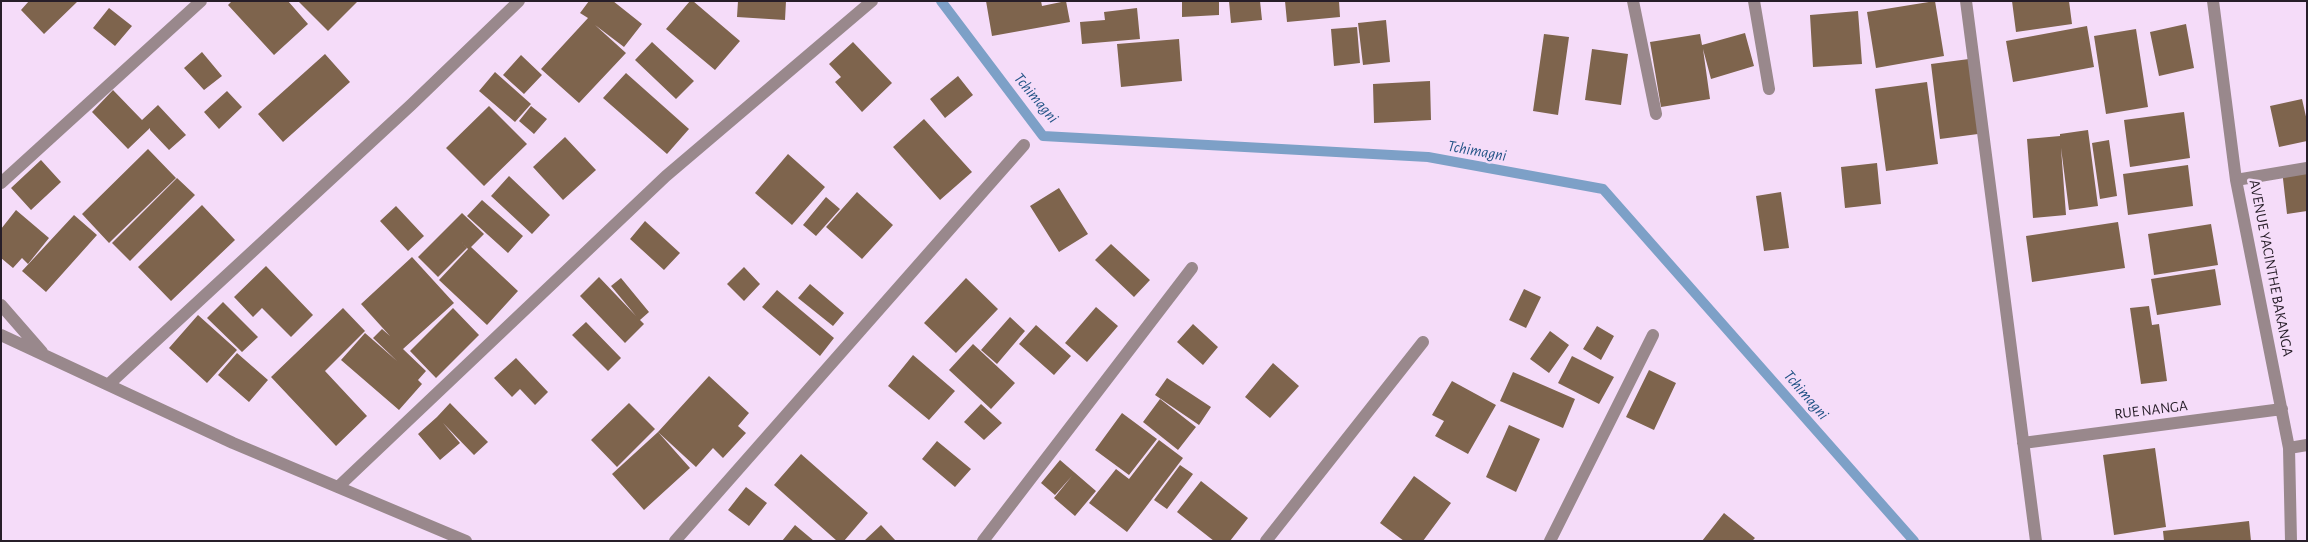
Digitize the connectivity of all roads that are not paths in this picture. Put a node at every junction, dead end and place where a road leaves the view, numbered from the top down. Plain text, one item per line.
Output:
1 (202, 1) edge
2 (519, 1) edge
3 (872, 1) edge
4 (1633, 1) edge
5 (1754, 1) edge
6 (1966, 1) edge
7 (2213, 1) edge
8 (1769, 88) dead end
9 (1656, 114) dead end
10 (1024, 145) dead end
11 (2307, 168) edge
12 (2236, 180) junction
13 (1, 183) edge
14 (1192, 268) dead end
15 (1, 305) edge
16 (1, 335) edge
17 (1653, 335) dead end
18 (1423, 342) dead end
19 (46, 356) junction
20 (109, 384) junction
21 (2282, 409) junction
22 (2023, 442) junction
23 (2307, 445) edge
24 (2289, 448) junction
25 (338, 487) junction
26 (466, 541) edge
27 (675, 541) edge
28 (983, 541) edge
29 (1266, 541) edge
30 (1550, 541) edge
31 (2036, 541) edge
32 (2291, 541) edge

1 - 13 street
2 - 20 street
3 - 25 street
4 - 9 street
5 - 8 street
6 - 22 street
7 - 12 street, AVENUE YACINTHE BAKANGA
10 - 27 street
11 - 12 street
12 - 21 street, AVENUE YACINTHE BAKANGA
14 - 28 street
15 - 19 street
16 - 19 street
17 - 30 street
18 - 29 street
19 - 20 street
20 - 25 street
21 - 22 street, RUE NANGA
21 - 24 street, AVENUE YACINTHE BAKANGA
22 - 31 street
23 - 24 street
24 - 32 street, AVENUE YACINTHE BAKANGA
25 - 26 street

